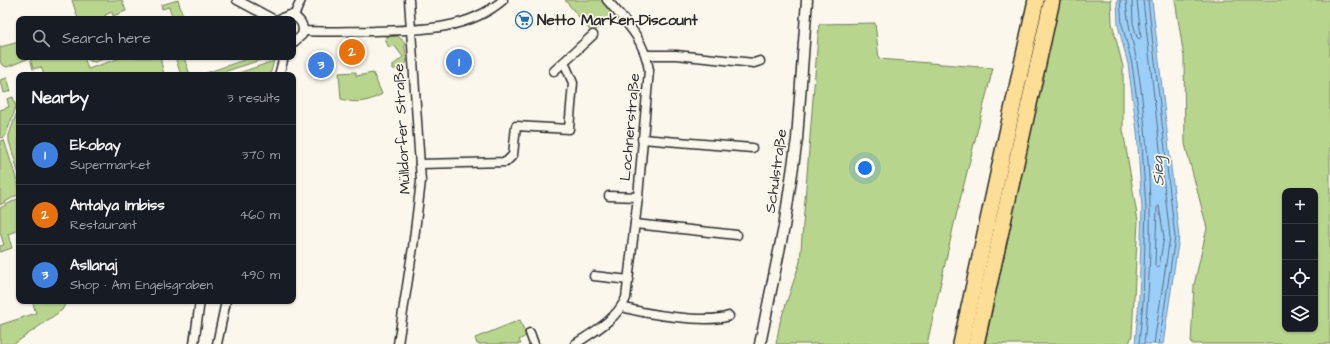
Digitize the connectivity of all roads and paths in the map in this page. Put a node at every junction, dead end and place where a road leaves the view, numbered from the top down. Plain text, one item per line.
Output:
1 (237, 0) edge
2 (301, 0) edge
3 (409, 0) edge
4 (503, 0) edge
5 (607, 0) edge
6 (807, 0) edge
7 (1036, 0) edge
8 (1052, 0) edge
9 (267, 16) edge
10 (284, 16) edge
11 (294, 16) joint
12 (296, 18) edge
13 (411, 30) junction
14 (303, 31) junction
15 (593, 35) dead end
16 (296, 41) edge
17 (647, 55) junction
18 (283, 60) edge
19 (760, 61) dead end
20 (564, 62) junction
21 (554, 71) dead end
22 (280, 72) edge
23 (642, 140) junction
24 (752, 148) dead end
25 (420, 164) junction
26 (608, 196) dead end
27 (638, 197) junction
28 (635, 224) junction
29 (737, 235) dead end
30 (594, 276) dead end
31 (629, 280) junction
32 (200, 304) edge
33 (225, 304) edge
34 (622, 307) junction
35 (729, 316) dead end
36 (530, 333) dead end
37 (194, 344) edge
38 (218, 344) edge
39 (398, 344) edge
40 (534, 344) edge
41 (575, 344) edge
42 (760, 344) edge
43 (961, 344) edge
44 (976, 344) edge

1 - 9 street
2 - 11 street
3 - 13 street, Mülldorfer Straße
4 - 13 street
5 - 17 street, Lochnerstraße
6 - 42 street, Schulstraße
7 - 43 highway
8 - 44 highway
10 - 11 street
12 - 14 street
13 - 14 street
13 - 25 street, Mülldorfer Straße
14 - 16 street
15 - 20 street
17 - 19 street
17 - 23 street, Lochnerstraße
18 - 22 street
20 - 21 street
20 - 25 street
23 - 24 street
23 - 27 street, Lochnerstraße
25 - 39 street, Mülldorfer Straße
26 - 27 street, Lochnerstraße
27 - 28 street, Lochnerstraße
28 - 29 street
28 - 31 street, Lochnerstraße
30 - 31 street
31 - 34 street, Lochnerstraße
32 - 37 street
33 - 38 street
34 - 35 street
34 - 41 street, Lochnerstraße
36 - 40 street

